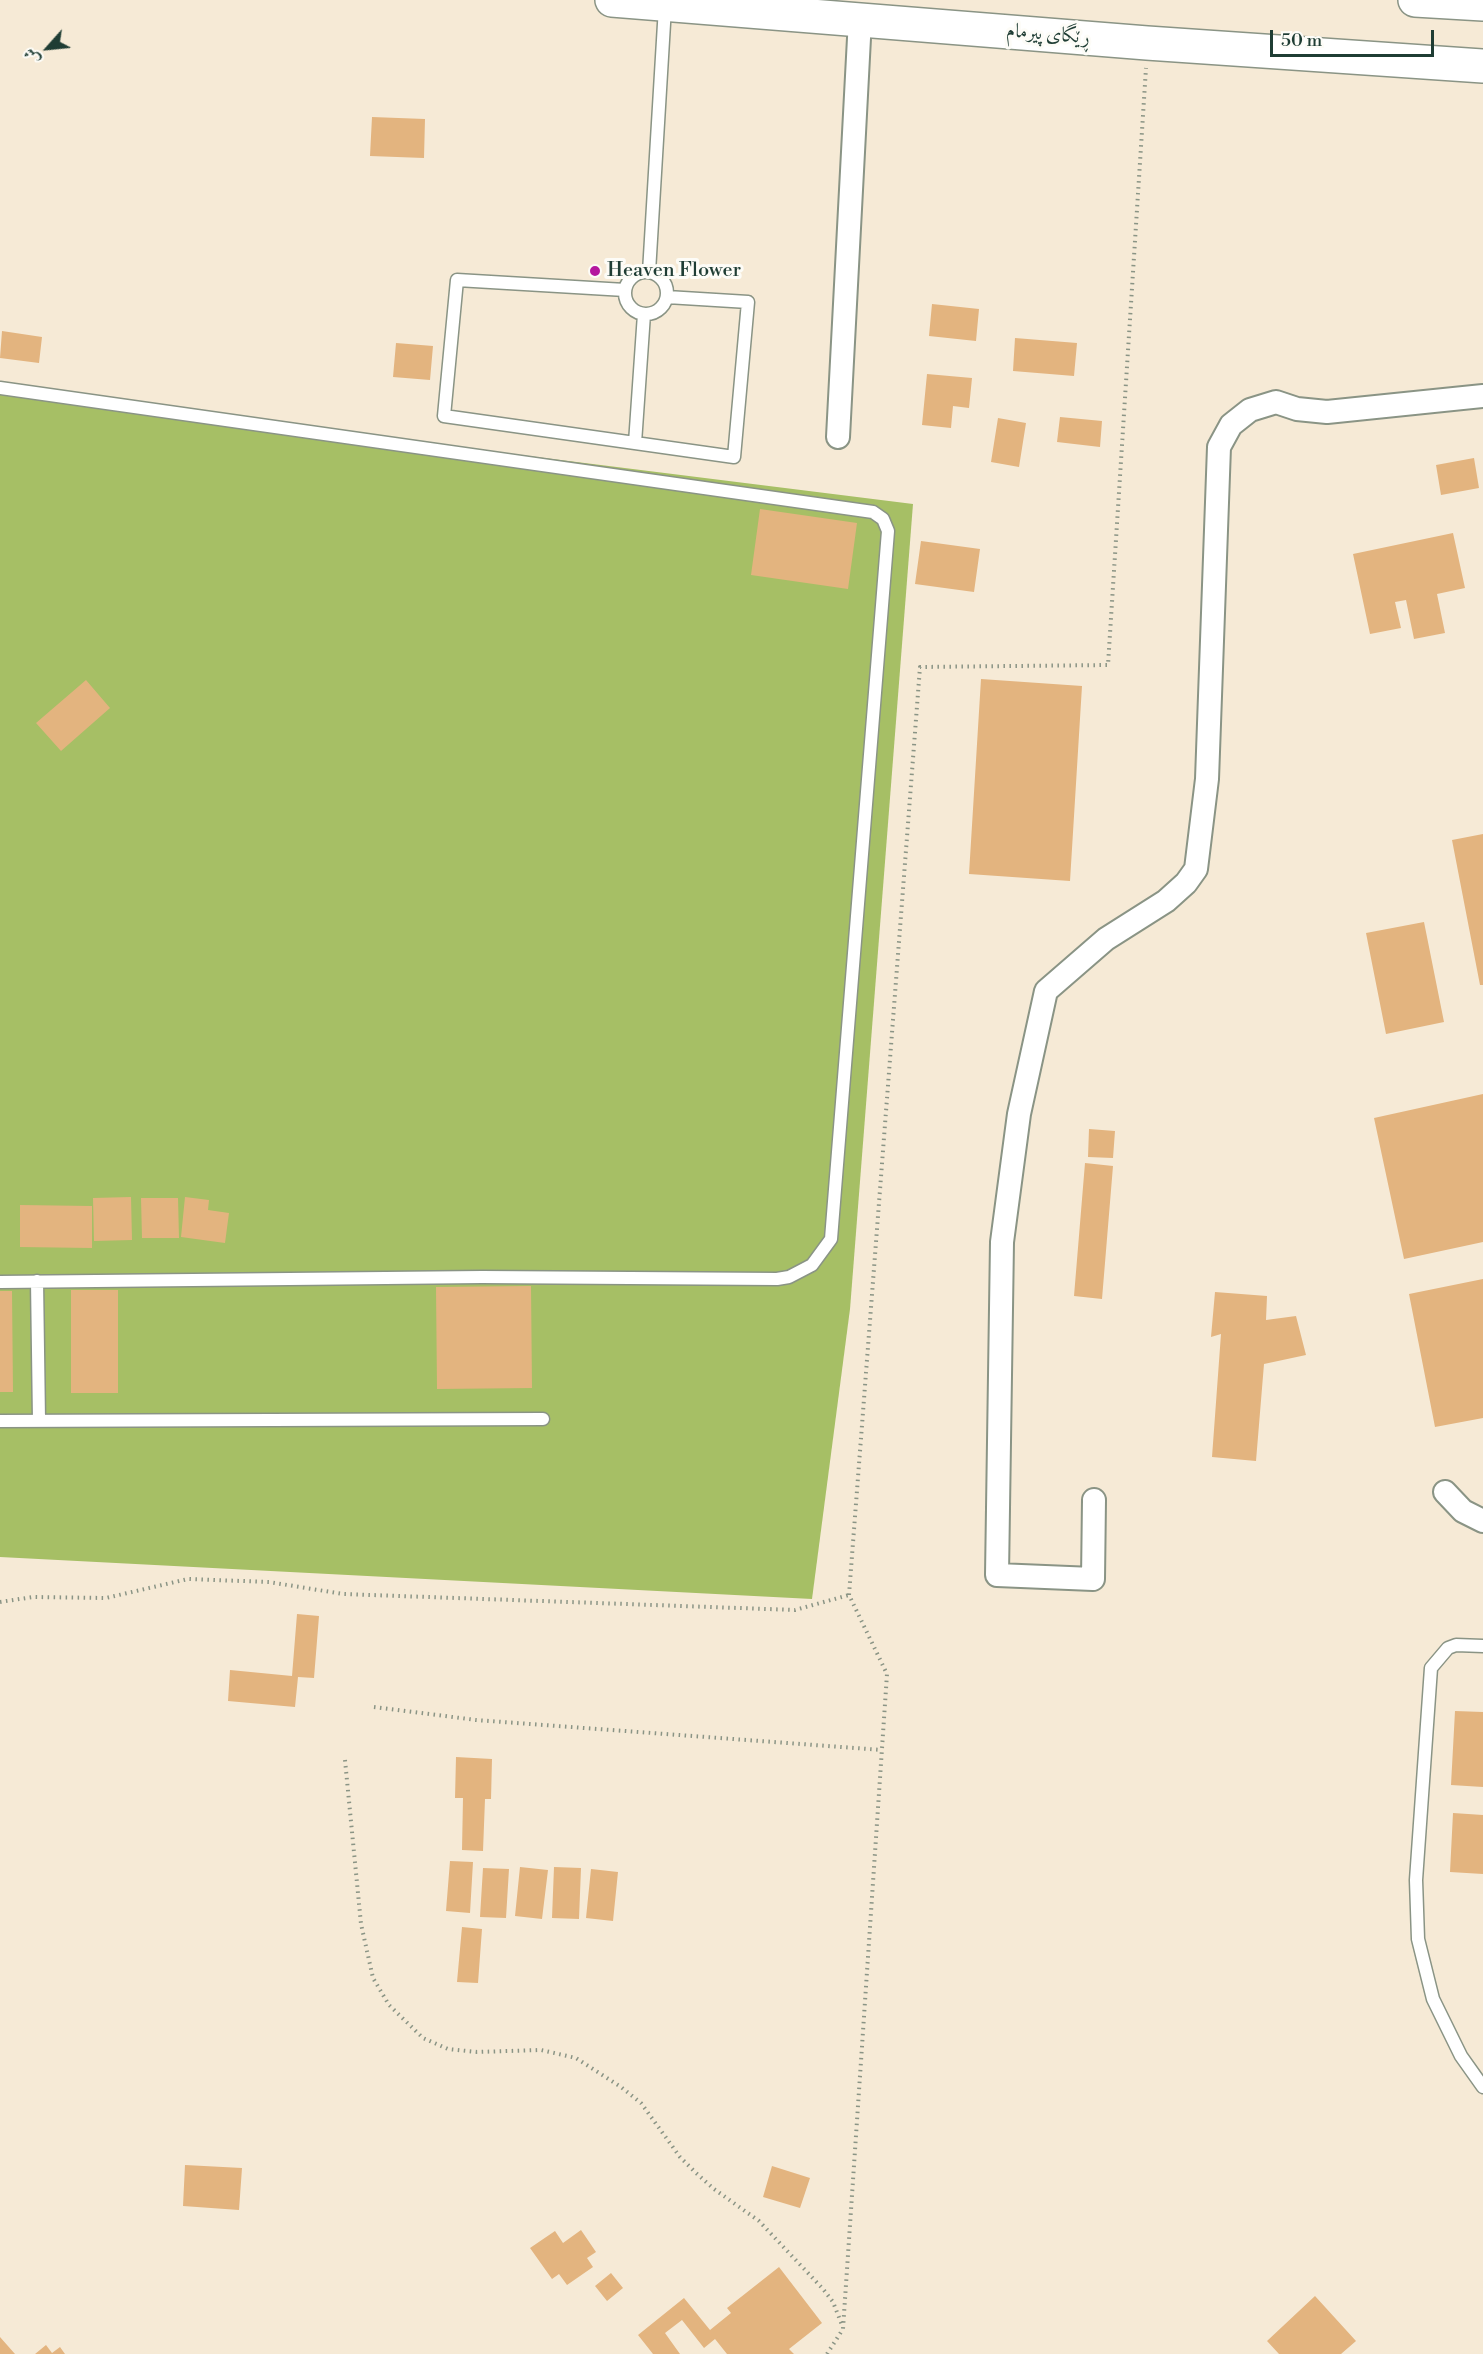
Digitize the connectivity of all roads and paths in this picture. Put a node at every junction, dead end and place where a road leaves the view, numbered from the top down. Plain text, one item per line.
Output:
1 (612, 0) edge
2 (1415, 0) edge
3 (666, 4) junction
4 (1483, 4) edge
5 (860, 19) junction
6 (1148, 43) junction
7 (1483, 66) edge
8 (649, 272) junction
9 (625, 290) junction
10 (667, 297) junction
11 (644, 314) junction
12 (0, 388) edge
13 (1483, 396) edge
14 (838, 437) dead end
15 (635, 443) junction
16 (37, 1281) junction
17 (0, 1282) edge
18 (543, 1419) dead end
19 (39, 1420) junction
20 (0, 1421) edge
21 (1444, 1492) dead end
22 (1094, 1500) dead end
23 (1483, 1521) edge
24 (849, 1595) junction
25 (0, 1602) edge
26 (1483, 1646) edge
27 (374, 1707) dead end
28 (882, 1750) junction
29 (345, 1760) dead end
30 (1483, 2087) edge
31 (843, 2328) junction
32 (827, 2354) edge

1 - 3 highway, ڕێگای پیرمام
2 - 4 highway
3 - 5 highway, ڕێگای پیرمام
3 - 8 lane
5 - 6 highway, ڕێگای پیرمام
5 - 14 street
6 - 7 highway, ڕێگای پیرمام
6 - 24 path
8 - 9 lane
8 - 10 lane
9 - 11 lane
9 - 15 lane
10 - 11 lane
10 - 15 lane
11 - 15 lane
12 - 16 lane
13 - 22 street
16 - 17 lane
16 - 19 lane
18 - 19 lane
19 - 20 lane
21 - 23 street
24 - 25 path
24 - 28 path
26 - 30 lane
27 - 28 path
28 - 31 path
29 - 31 path
31 - 32 path

